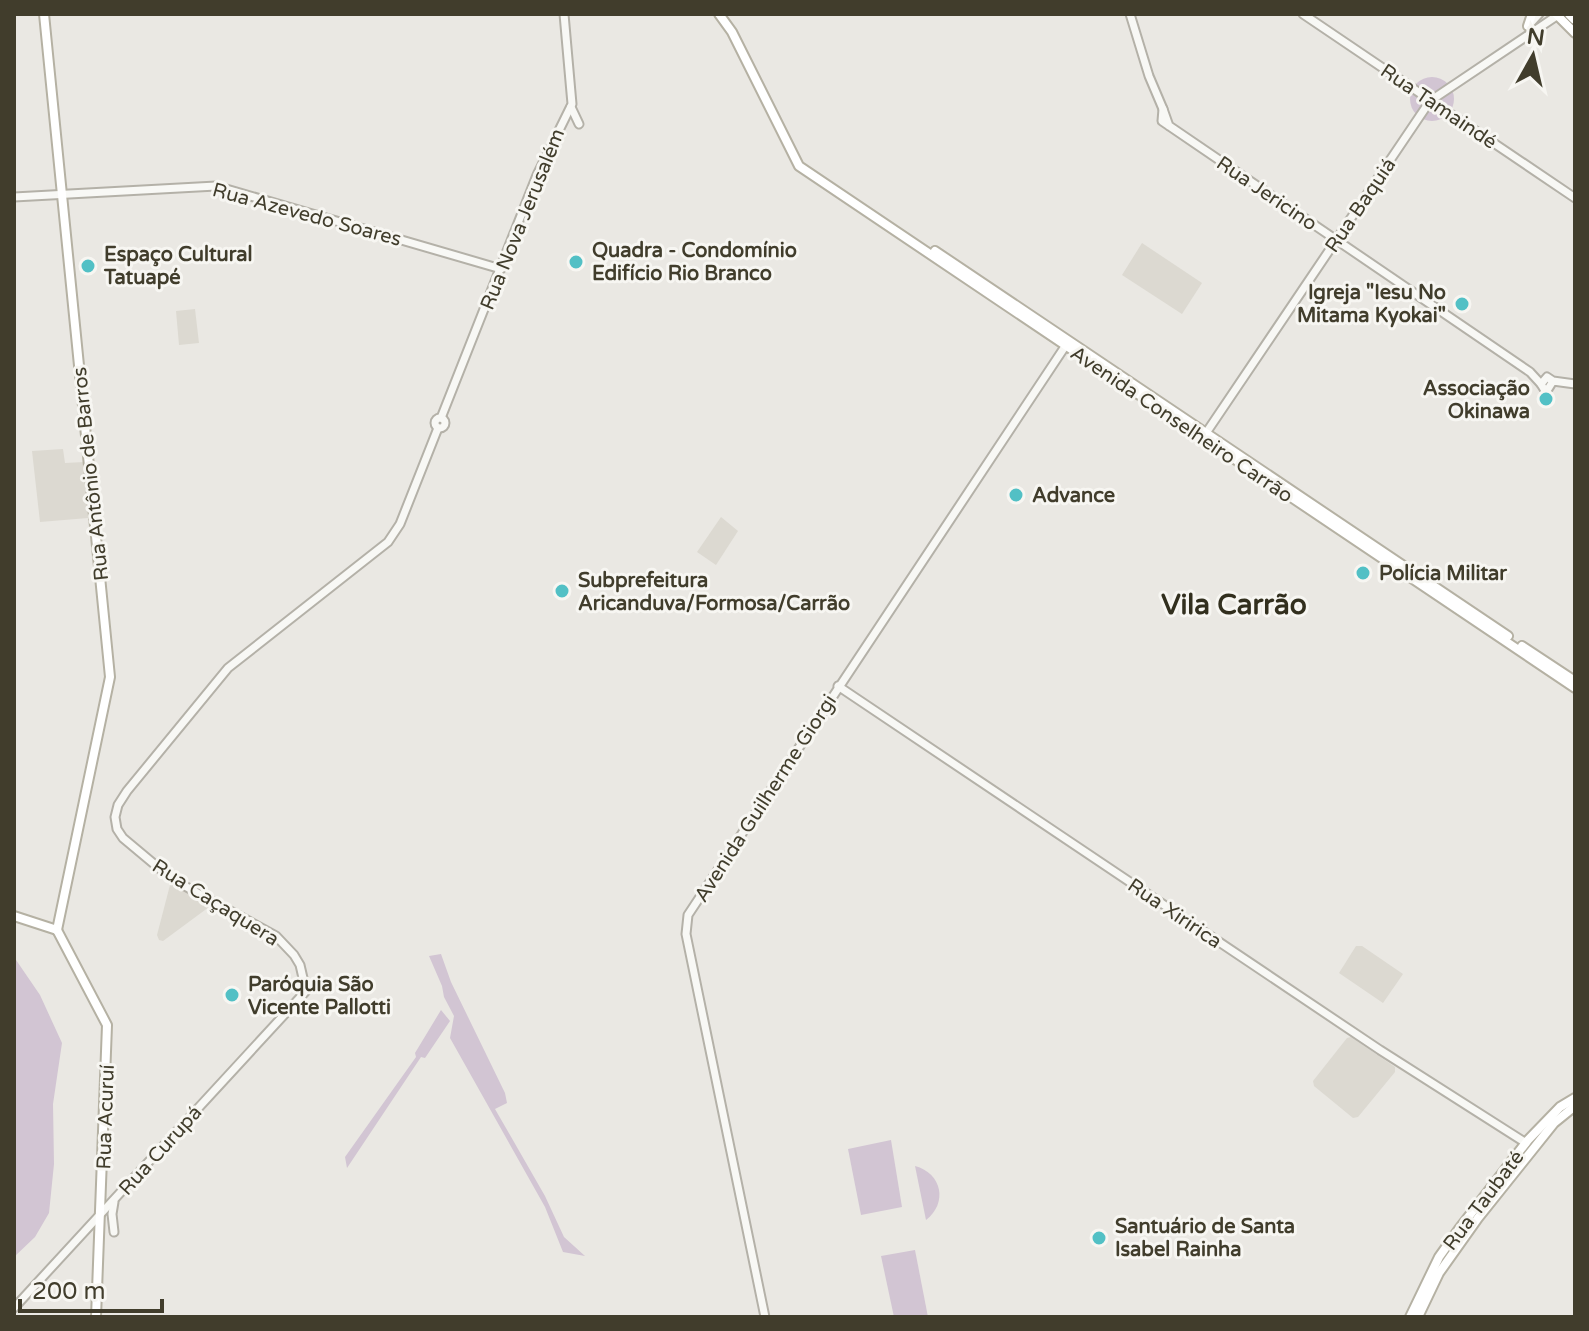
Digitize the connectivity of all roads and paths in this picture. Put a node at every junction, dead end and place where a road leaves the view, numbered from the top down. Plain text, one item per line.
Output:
1 (44, 14) edge
2 (564, 14) edge
3 (719, 14) edge
4 (1130, 14) edge
5 (1303, 14) edge
6 (1532, 14) edge
7 (1539, 14) edge
8 (1570, 14) edge
9 (1557, 15) edge
10 (1575, 19) edge
11 (1528, 26) junction
12 (1575, 33) edge
13 (1518, 40) junction
14 (1430, 101) junction
15 (571, 107) junction
16 (579, 124) dead end
17 (63, 193) junction
18 (14, 197) edge
19 (1575, 198) edge
20 (1337, 240) junction
21 (501, 269) junction
22 (1067, 344) junction
23 (1575, 384) edge
24 (1204, 435) junction
25 (228, 668) joint
26 (1575, 681) edge
27 (838, 686) junction
28 (1575, 688) edge
29 (14, 916) edge
30 (57, 930) junction
31 (306, 991) joint
32 (1575, 1098) edge
33 (1575, 1106) edge
34 (1524, 1146) junction
35 (1535, 1150) junction
36 (1504, 1179) junction
37 (114, 1200) junction
38 (101, 1215) junction
39 (114, 1232) dead end
40 (14, 1308) edge
41 (96, 1317) edge
42 (765, 1317) edge
43 (1410, 1317) edge
44 (1418, 1317) edge

1 - 17 main road, Rua Antônio de Barros
2 - 15 street, Rua Nova Jerusalém
3 - 22 main road, Avenida Conselheiro Carrão
4 - 20 street, Rua Jericino
5 - 14 street, Rua Tamaindé
6 - 11 main road
7 - 11 street, Rua Baquiá
8 - 10 highway
9 - 12 main road
9 - 13 street, Rua Baquiá
11 - 13 street, Rua Baquiá
13 - 14 street, Rua Baquiá
14 - 19 street, Rua Tamaindé
14 - 20 street, Rua Baquiá
15 - 16 street
15 - 21 street, Rua Nova Jerusalém
17 - 18 street, Rua Azevedo Soares
17 - 21 street, Rua Azevedo Soares
17 - 30 main road, Rua Antônio de Barros
20 - 23 street, Rua Jericino
20 - 24 street, Rua Baquiá
21 - 25 street, Rua Nova Jerusalém
22 - 24 main road, Avenida Conselheiro Carrão
22 - 27 street, Avenida Guilherme Giorgi
24 - 26 main road, Avenida Conselheiro Carrão
24 - 28 main road, Avenida Conselheiro Carrão
25 - 31 street, Rua Caçaquera
27 - 34 street, Rua Xiririca
27 - 42 street, Avenida Guilherme Giorgi
29 - 30 main road
30 - 38 main road, Rua Acuruí
31 - 37 street, Rua Curupá
32 - 34 main road, Rua Taubaté
33 - 35 main road, Rua Taubaté
34 - 35 main road
34 - 36 main road, Rua Taubaté
35 - 36 main road, Rua Taubaté
36 - 43 main road, Rua Taubaté
36 - 44 main road, Rua Taubaté
37 - 38 street, Rua Curupá
37 - 39 street
38 - 40 street, Rua Curupá
38 - 41 main road, Rua Acuruí

